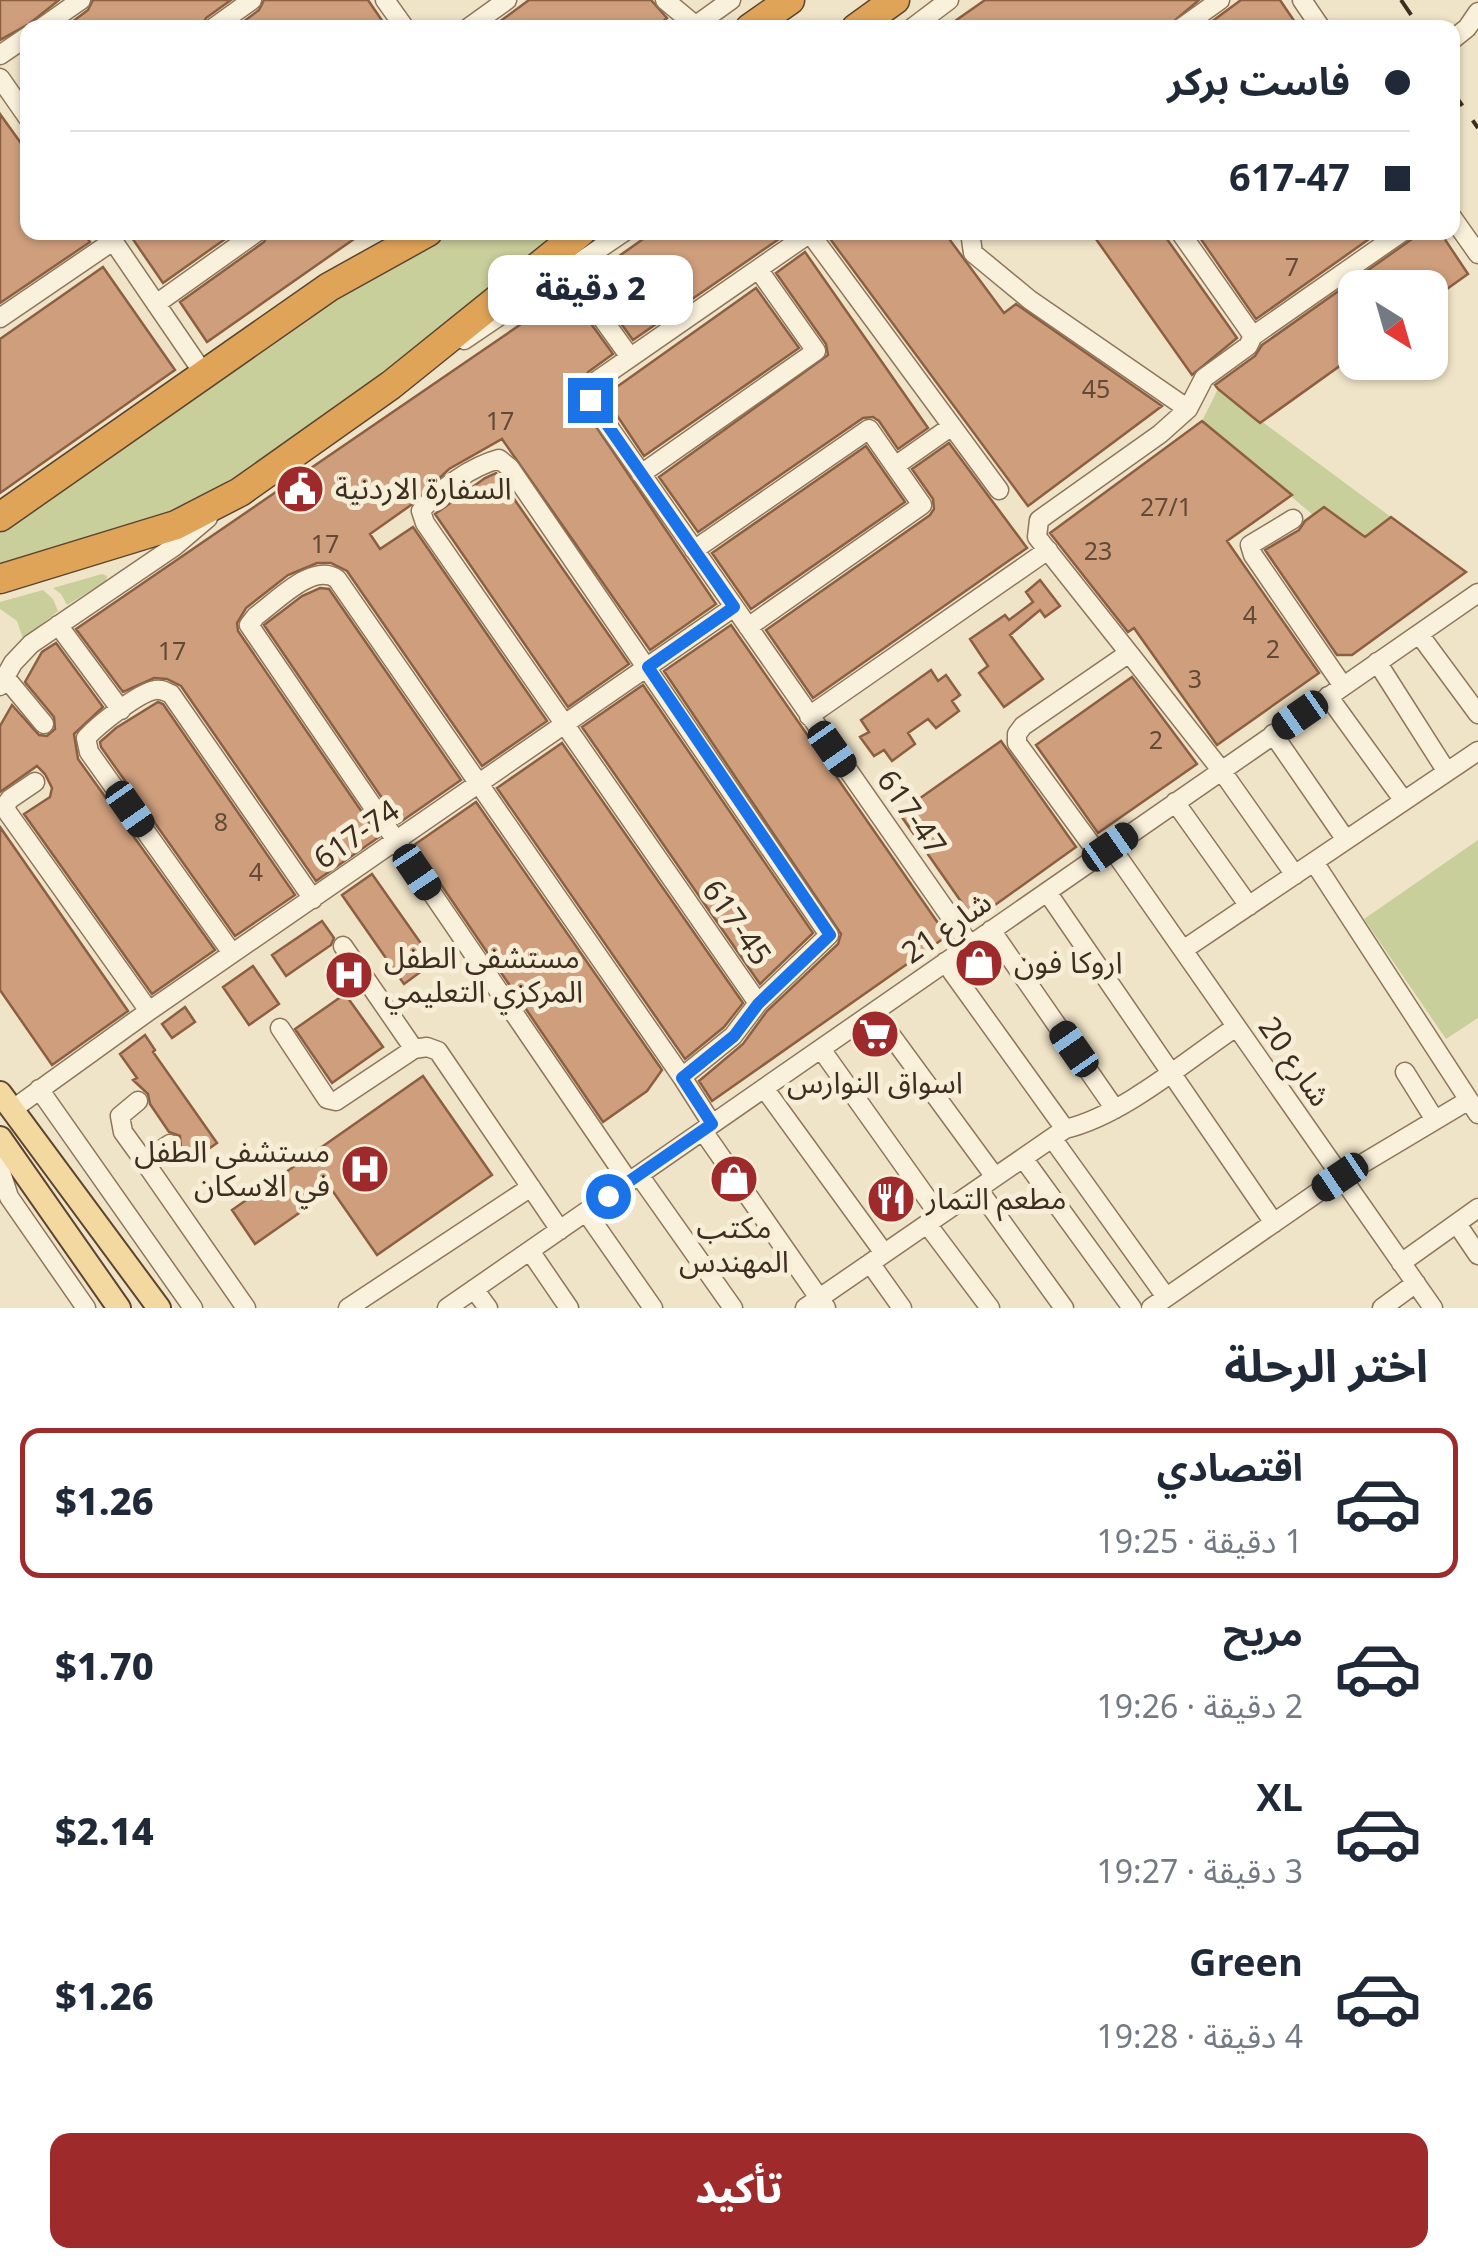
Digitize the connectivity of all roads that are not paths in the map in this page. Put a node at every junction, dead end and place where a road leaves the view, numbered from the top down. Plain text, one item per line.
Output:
1 (81, 0) edge
2 (252, 0) edge
3 (507, 0) edge
4 (665, 0) edge
5 (732, 0) edge
6 (895, 0) edge
7 (949, 0) edge
8 (1220, 0) edge
9 (1478, 12) edge
10 (52, 20) edge
11 (223, 20) edge
12 (479, 20) edge
13 (687, 20) edge
14 (703, 20) edge
15 (867, 20) edge
16 (923, 20) edge
17 (1192, 20) edge
18 (1460, 34) edge
19 (0, 78) edge
20 (20, 107) edge
21 (1460, 228) edge
22 (106, 240) edge
23 (112, 240) edge
24 (247, 240) edge
25 (396, 240) edge
26 (414, 240) edge
27 (571, 240) edge
28 (613, 240) edge
29 (799, 240) edge
30 (814, 240) edge
31 (971, 240) edge
32 (1186, 240) edge
33 (1391, 240) edge
34 (1478, 254) edge
35 (758, 270) junction
36 (568, 271) junction
37 (330, 287) junction
38 (156, 304) junction
39 (0, 318) edge
40 (1253, 336) junction
41 (630, 358) junction
42 (204, 374) junction
43 (391, 385) junction
44 (1188, 409) junction
45 (952, 426) junction
46 (896, 466) junction
47 (641, 474) junction
48 (1000, 490) dead end
49 (240, 492) junction
50 (0, 517) edge
51 (1292, 519) dead end
52 (1042, 544) junction
53 (694, 550) junction
54 (0, 579) edge
55 (1477, 595) edge
56 (734, 607) junction
57 (58, 624) junction
58 (748, 627) junction
59 (1418, 634) junction
60 (1129, 652) junction
61 (1377, 662) junction
62 (648, 667) junction
63 (2, 682) edge
64 (1336, 691) junction
65 (121, 710) junction
66 (1478, 714) edge
67 (809, 716) junction
68 (44, 724) dead end
69 (563, 724) junction
70 (1273, 734) junction
71 (1478, 751) edge
72 (1221, 770) junction
73 (1447, 772) junction
74 (34, 782) dead end
75 (478, 784) junction
76 (1404, 801) junction
77 (1176, 802) junction
78 (1346, 840) junction
79 (396, 841) junction
80 (1105, 851) junction
81 (1314, 862) junction
82 (1295, 875) junction
83 (1047, 892) junction
84 (313, 898) junction
85 (1250, 906) junction
86 (992, 930) junction
87 (970, 945) junction
88 (343, 946) dead end
89 (1183, 950) junction
90 (232, 953) junction
91 (945, 962) junction
92 (758, 1004) junction
93 (149, 1011) junction
94 (874, 1012) junction
95 (1236, 1027) junction
96 (280, 1028) dead end
97 (414, 1049) junction
98 (821, 1049) junction
99 (1169, 1072) junction
100 (1405, 1072) dead end
101 (0, 1074) edge
102 (682, 1078) junction
103 (764, 1088) junction
104 (40, 1090) junction
105 (6, 1101) edge
106 (138, 1101) dead end
107 (1473, 1107) edge
108 (1115, 1109) junction
109 (1435, 1120) junction
110 (708, 1127) junction
111 (1058, 1134) junction
112 (2, 1141) edge
113 (170, 1144) dead end
114 (1024, 1158) junction
115 (144, 1160) junction
116 (996, 1177) junction
117 (1340, 1177) junction
118 (634, 1178) junction
119 (531, 1187) junction
120 (978, 1189) junction
121 (1478, 1208) edge
122 (586, 1212) junction
123 (933, 1220) junction
124 (1274, 1223) junction
125 (1457, 1224) junction
126 (560, 1230) junction
127 (147, 1242) junction
128 (530, 1250) junction
129 (1478, 1255) edge
130 (877, 1258) junction
131 (1401, 1262) junction
132 (132, 1271) junction
133 (1416, 1283) junction
134 (474, 1289) junction
135 (1159, 1303) edge
136 (817, 1305) edge
137 (86, 1308) edge
138 (119, 1308) edge
139 (159, 1308) edge
140 (193, 1308) edge
141 (246, 1308) edge
142 (348, 1308) edge
143 (447, 1308) edge
144 (488, 1308) edge
145 (569, 1308) edge
146 (653, 1308) edge
147 (733, 1308) edge
148 (902, 1308) edge
149 (990, 1308) edge
150 (1064, 1308) edge
151 (1132, 1308) edge
152 (1382, 1308) edge
153 (1433, 1308) edge

1 - 10 street
2 - 11 street
3 - 12 street
4 - 13 street
5 - 14 street
6 - 15 highway
7 - 16 street
8 - 17 street
9 - 18 street
19 - 20 street
21 - 34 street
22 - 39 street
23 - 38 street
24 - 38 street
25 - 37 street
26 - 37 highway
27 - 43 highway
28 - 36 street
29 - 35 street, 617-47
30 - 45 street
31 - 44 street
32 - 40 street
33 - 40 street
35 - 41 street, 617-47
35 - 47 street
36 - 41 street
36 - 43 street
37 - 42 highway
38 - 42 street
40 - 44 street
41 - 47 street, 617-47
42 - 50 highway
43 - 49 highway
44 - 52 street
45 - 46 street
45 - 48 street
46 - 53 street
46 - 58 street
47 - 53 street, 617-47
49 - 54 highway
49 - 57 street
51 - 64 street
52 - 60 street
52 - 67 street
53 - 56 street, 617-47
55 - 59 street, شارع 21
56 - 58 street, 617-47
56 - 62 street, 617-74
57 - 63 street
57 - 65 street
58 - 67 street, 617-47
59 - 61 street, شارع 21
59 - 66 street
60 - 72 street
60 - 80 street, شارع 20
61 - 64 street, شارع 21
61 - 73 street
62 - 69 street, 617-74
62 - 69 street, 617-45
62 - 92 street, 617-45
63 - 68 street
64 - 70 street, شارع 21
64 - 76 street
65 - 84 street
65 - 90 street
67 - 87 street, 617-47
69 - 75 street, 617-74
69 - 92 street, 617-45
70 - 72 street, شارع 21
70 - 78 street
71 - 73 street
72 - 77 street, شارع 21
72 - 82 street
73 - 76 street
74 - 93 street
75 - 79 street, 617-74
75 - 79 street
75 - 102 street
76 - 78 street
77 - 80 street, شارع 21
77 - 85 street
78 - 81 street
79 - 84 street, 617-74
79 - 118 street
80 - 83 street, شارع 21
80 - 89 street, شارع 20
81 - 82 street
81 - 107 street
82 - 85 street
83 - 86 street, شارع 21
83 - 99 street
84 - 90 street, 617-74
85 - 89 street
86 - 87 street, شارع 21
86 - 108 street
87 - 91 street, شارع 21
88 - 97 street
89 - 95 street, شارع 20
90 - 93 street, 617-74
91 - 94 street, شارع 21
91 - 111 street
92 - 102 street
93 - 104 street, 617-74
94 - 98 street, شارع 21
94 - 116 street
95 - 99 street
95 - 117 street, شارع 20
96 - 97 street
97 - 119 street
98 - 103 street, شارع 21
98 - 123 street
99 - 108 street
99 - 124 street
100 - 109 street
101 - 105 main road
102 - 110 street
103 - 110 street, شارع 21
103 - 130 street
104 - 105 street, 617-74
104 - 127 street
105 - 132 main road
106 - 115 street
107 - 109 street
108 - 111 street
109 - 117 street
110 - 118 street, شارع 21
110 - 136 street
111 - 114 street
111 - 135 street
112 - 137 street
112 - 138 main road
113 - 115 street
114 - 116 street
114 - 151 street
115 - 141 street
116 - 120 street
117 - 124 street
117 - 131 street, شارع 20
118 - 122 street, شارع 21
118 - 147 street
119 - 126 street
119 - 142 street
120 - 123 street
120 - 150 street
121 - 125 street
122 - 126 street, شارع 21
122 - 146 street
123 - 130 street
123 - 149 street
124 - 135 street
125 - 129 street
125 - 131 street
126 - 128 street, شارع 21
127 - 132 street
127 - 140 street
128 - 134 street, شارع 21
128 - 145 street
130 - 136 street
130 - 148 street
131 - 133 street, شارع 20
132 - 139 main road
133 - 152 street
133 - 153 street, شارع 20
134 - 143 street, شارع 21
134 - 144 street

